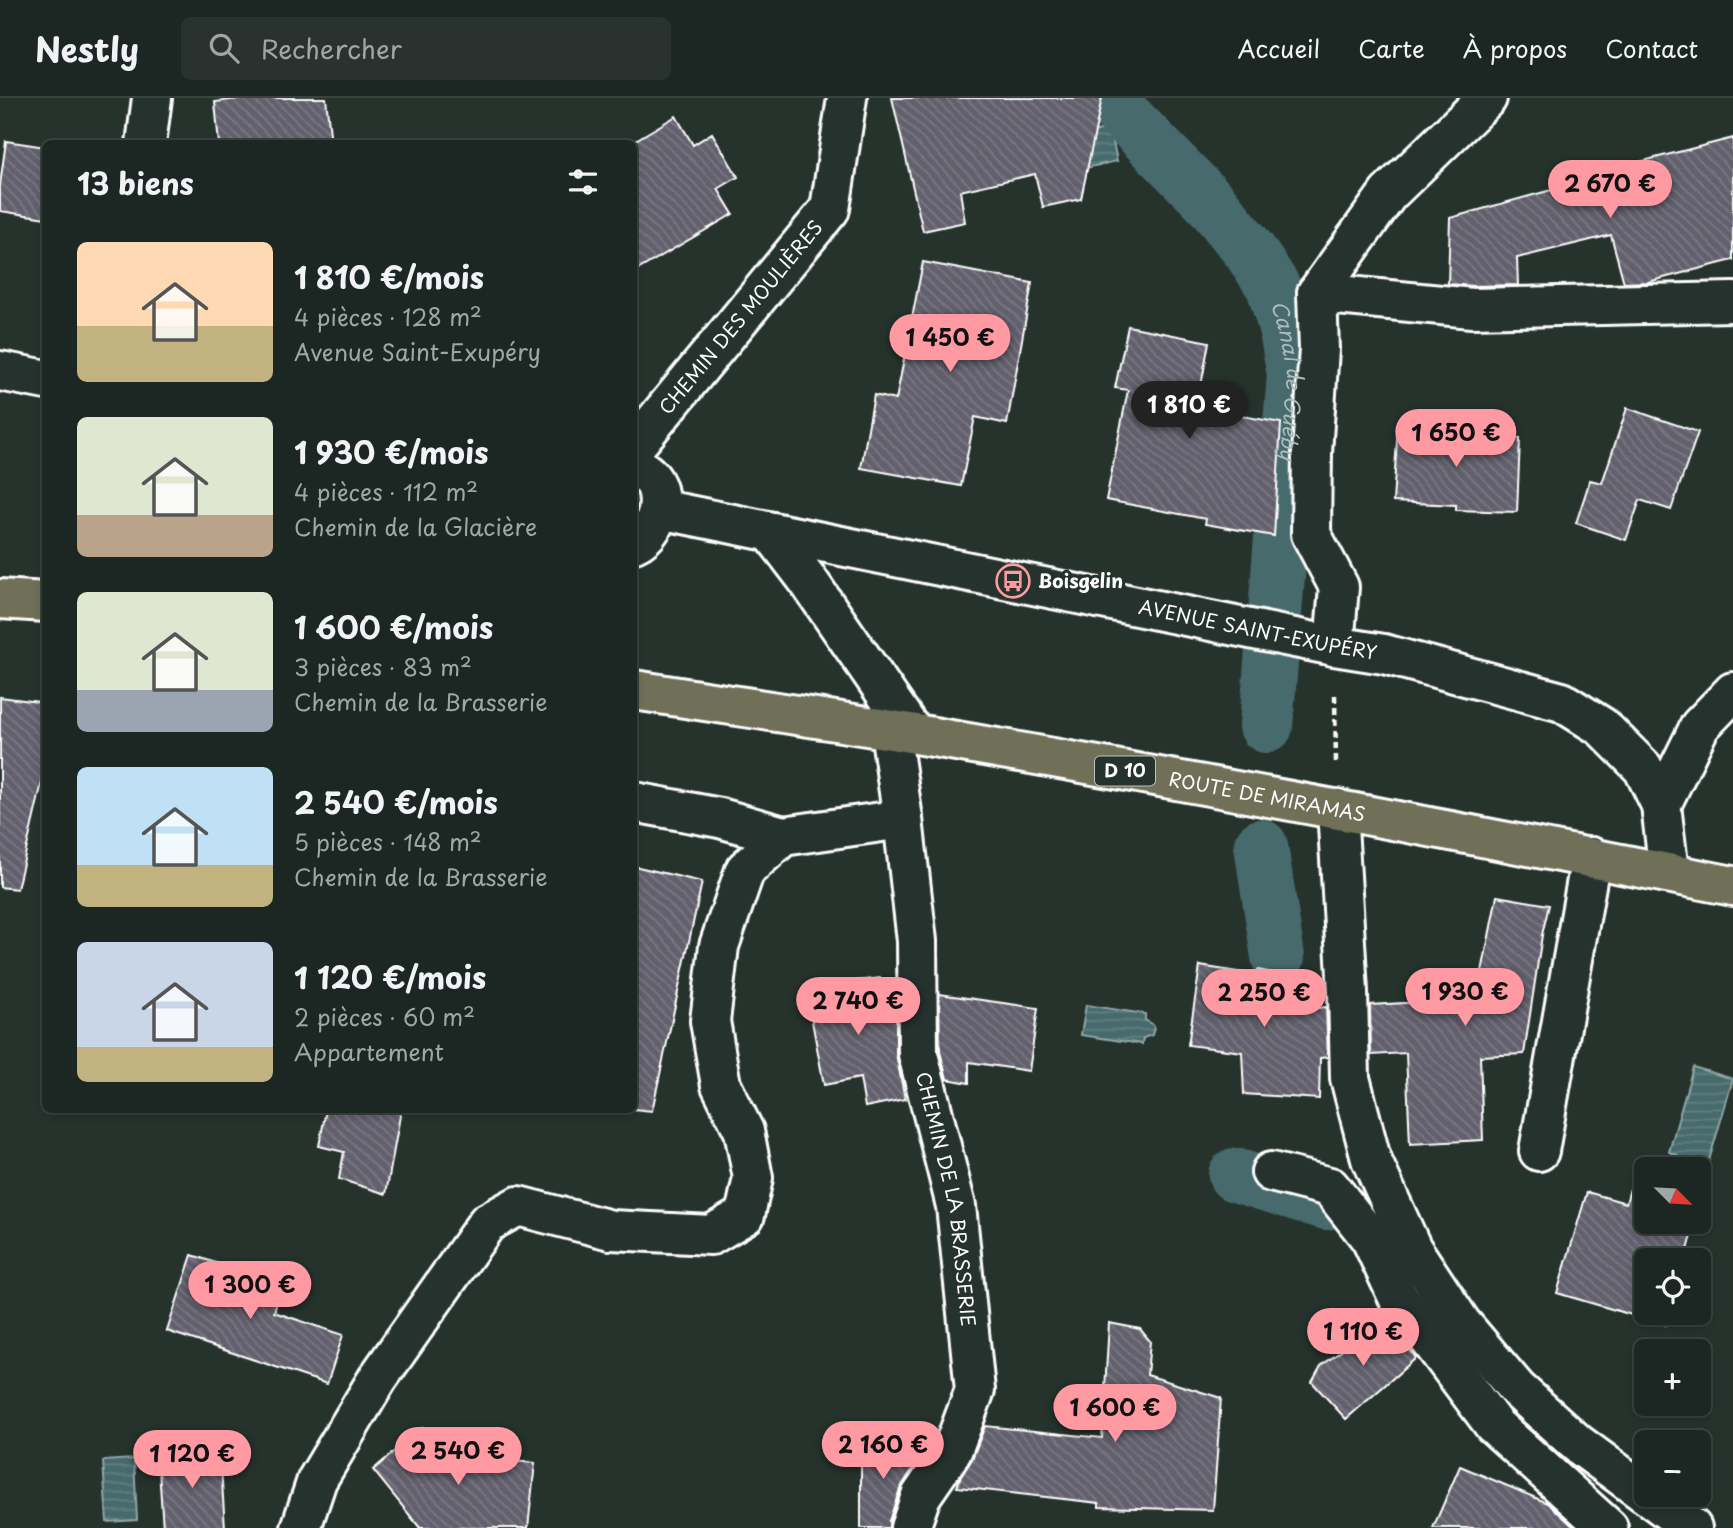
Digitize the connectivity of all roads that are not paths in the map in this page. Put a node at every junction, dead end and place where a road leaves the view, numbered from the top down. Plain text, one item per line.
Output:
1 (152, 98) edge
2 (847, 98) edge
3 (1487, 98) edge
4 (147, 140) edge
5 (1317, 293) junction
6 (1733, 302) edge
7 (0, 372) edge
8 (42, 379) edge
9 (637, 443) edge
10 (637, 468) edge
11 (659, 509) junction
12 (771, 532) junction
13 (637, 541) edge
14 (0, 599) edge
15 (42, 601) edge
16 (1334, 646) junction
17 (637, 690) edge
18 (1733, 692) edge
19 (902, 732) junction
20 (637, 803) edge
21 (1661, 805) junction
22 (1337, 809) junction
23 (903, 819) junction
24 (783, 836) junction
25 (1591, 857) junction
26 (1669, 873) junction
27 (1733, 886) edge
28 (1539, 1151) dead end
29 (1271, 1172) dead end
30 (301, 1528) edge
31 (910, 1528) edge
32 (1608, 1528) edge
33 (1692, 1528) edge

1 - 4 street
2 - 9 street, CHEMIN DES MOULIÈRES
3 - 5 street
5 - 6 street
5 - 16 street
7 - 8 street
10 - 11 street
11 - 12 street, AVENUE SAINT-EXUPÉRY
11 - 13 street
12 - 16 street, AVENUE SAINT-EXUPÉRY
12 - 19 street
14 - 15 main road
16 - 21 street, AVENUE SAINT-EXUPÉRY
17 - 19 main road, ROUTE DE MIRAMAS / D 10
18 - 21 street
19 - 22 main road, ROUTE DE MIRAMAS / D 10
19 - 23 street, CHEMIN DE LA BRASSERIE
20 - 24 street
21 - 26 street, AVENUE SAINT-EXUPÉRY
22 - 25 main road, ROUTE DE MIRAMAS / D 10
22 - 33 street
23 - 24 street
23 - 31 street, CHEMIN DE LA BRASSERIE
24 - 30 street
25 - 26 main road, ROUTE DE MIRAMAS / D 10
25 - 28 street
26 - 27 main road, ROUTE DE MIRAMAS / D 10
29 - 32 street

